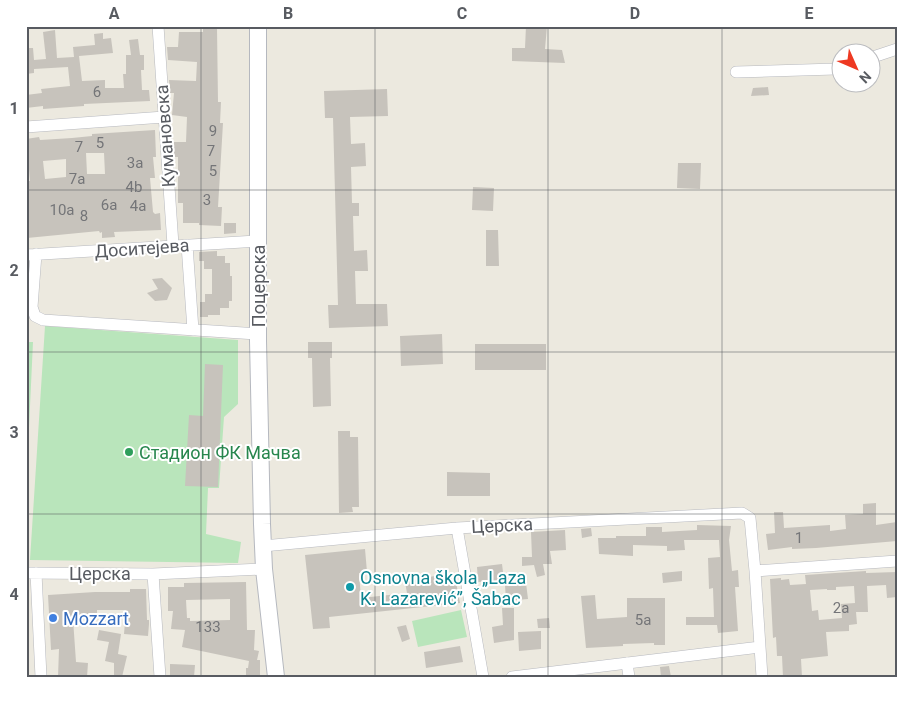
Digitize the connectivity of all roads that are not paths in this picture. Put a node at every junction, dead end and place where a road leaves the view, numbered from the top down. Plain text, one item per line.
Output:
1 (158, 26) edge
2 (258, 26) edge
3 (897, 49) edge
4 (880, 55) edge
5 (830, 70) edge
6 (736, 72) dead end
7 (164, 117) junction
8 (26, 126) edge
9 (258, 241) junction
10 (173, 245) junction
11 (187, 245) junction
12 (31, 255) edge
13 (193, 330) junction
14 (258, 334) junction
15 (457, 528) junction
16 (262, 546) junction
17 (897, 561) edge
18 (264, 569) junction
19 (755, 571) junction
20 (31, 573) edge
21 (153, 574) junction
22 (760, 647) junction
23 (627, 663) junction
24 (41, 677) edge
25 (160, 677) edge
26 (276, 677) edge
27 (483, 677) edge
28 (512, 677) edge
29 (629, 677) edge
30 (762, 677) edge

1 - 7 street, Кумановска
2 - 9 main road, Поцерска
3 - 4 street
5 - 6 street
7 - 8 street
7 - 10 street, Кумановска
9 - 11 street, Доситејева
9 - 14 main road, Поцерска
10 - 11 street, Доситејева
10 - 12 street, Доситејева
11 - 13 street
12 - 13 street
13 - 14 street
14 - 16 main road, Поцерска
15 - 16 street, Церска
15 - 19 street, Церска
15 - 27 street
16 - 18 main road, Поцерска
17 - 19 street
18 - 21 street, Церска
18 - 26 main road, Поцерска
19 - 22 street
20 - 21 street, Церска
20 - 24 street
21 - 25 street
22 - 23 street
22 - 30 street
23 - 28 street
23 - 29 street

